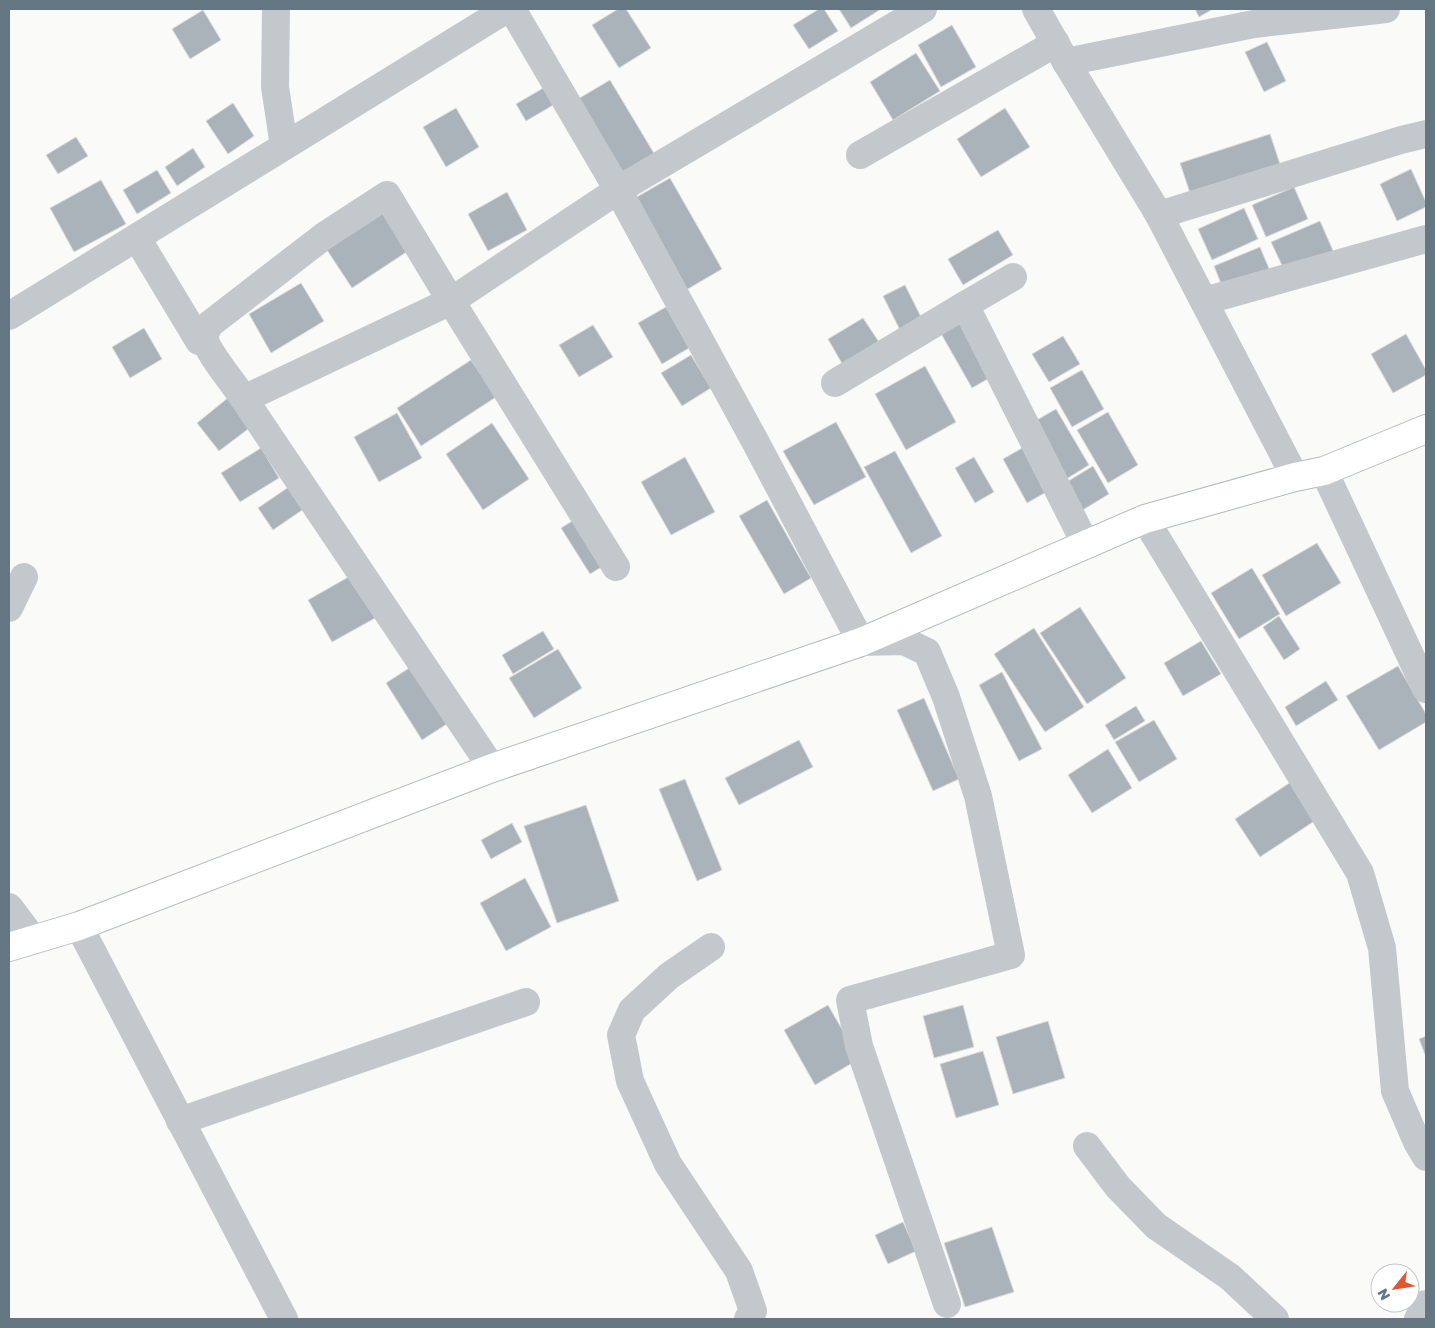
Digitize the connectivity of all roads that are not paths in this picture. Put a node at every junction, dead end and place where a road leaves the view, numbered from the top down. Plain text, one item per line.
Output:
1 (276, 9) edge
2 (507, 9) edge
3 (512, 9) edge
4 (923, 9) edge
5 (1036, 9) edge
6 (1386, 9) edge
7 (1061, 52) junction
8 (1426, 134) edge
9 (284, 146) junction
10 (860, 155) dead end
11 (618, 190) junction
12 (1159, 215) junction
13 (136, 238) junction
14 (1426, 239) edge
15 (1013, 277) dead end
16 (451, 301) junction
17 (1204, 302) junction
18 (965, 305) junction
19 (9, 316) edge
20 (204, 338) junction
21 (835, 383) dead end
22 (244, 399) junction
23 (1426, 429) edge
24 (1324, 471) junction
25 (1295, 477) junction
26 (1145, 519) junction
27 (1086, 545) junction
28 (616, 567) dead end
29 (24, 577) dead end
30 (9, 608) edge
31 (861, 642) junction
32 (1426, 689) edge
33 (492, 768) junction
34 (9, 907) edge
35 (79, 926) junction
36 (21, 943) edge
37 (711, 947) dead end
38 (526, 1002) dead end
39 (180, 1121) junction
40 (1087, 1146) dead end
41 (1426, 1157) edge
42 (947, 1304) dead end
43 (1426, 1304) edge
44 (284, 1319) edge
45 (748, 1319) edge
46 (1275, 1319) edge
47 (1418, 1319) edge

1 - 9 street
2 - 9 street
3 - 11 street
4 - 11 street
5 - 7 street
6 - 7 street
7 - 10 street
7 - 12 street
8 - 12 street
9 - 13 street
11 - 16 street
11 - 31 street
12 - 17 street
13 - 19 street
13 - 20 street
14 - 17 street
15 - 18 street
16 - 20 street
16 - 22 street
16 - 28 street
17 - 25 street
18 - 21 street
18 - 27 street
20 - 22 street
22 - 33 street
23 - 24 street
24 - 25 street
24 - 32 street
25 - 26 street
26 - 27 street
26 - 41 street
27 - 31 street
29 - 30 street
31 - 33 street
31 - 42 street
33 - 35 street
34 - 36 street
35 - 36 street
35 - 39 street
37 - 45 street
38 - 39 street
39 - 44 street
40 - 46 street
43 - 47 street

